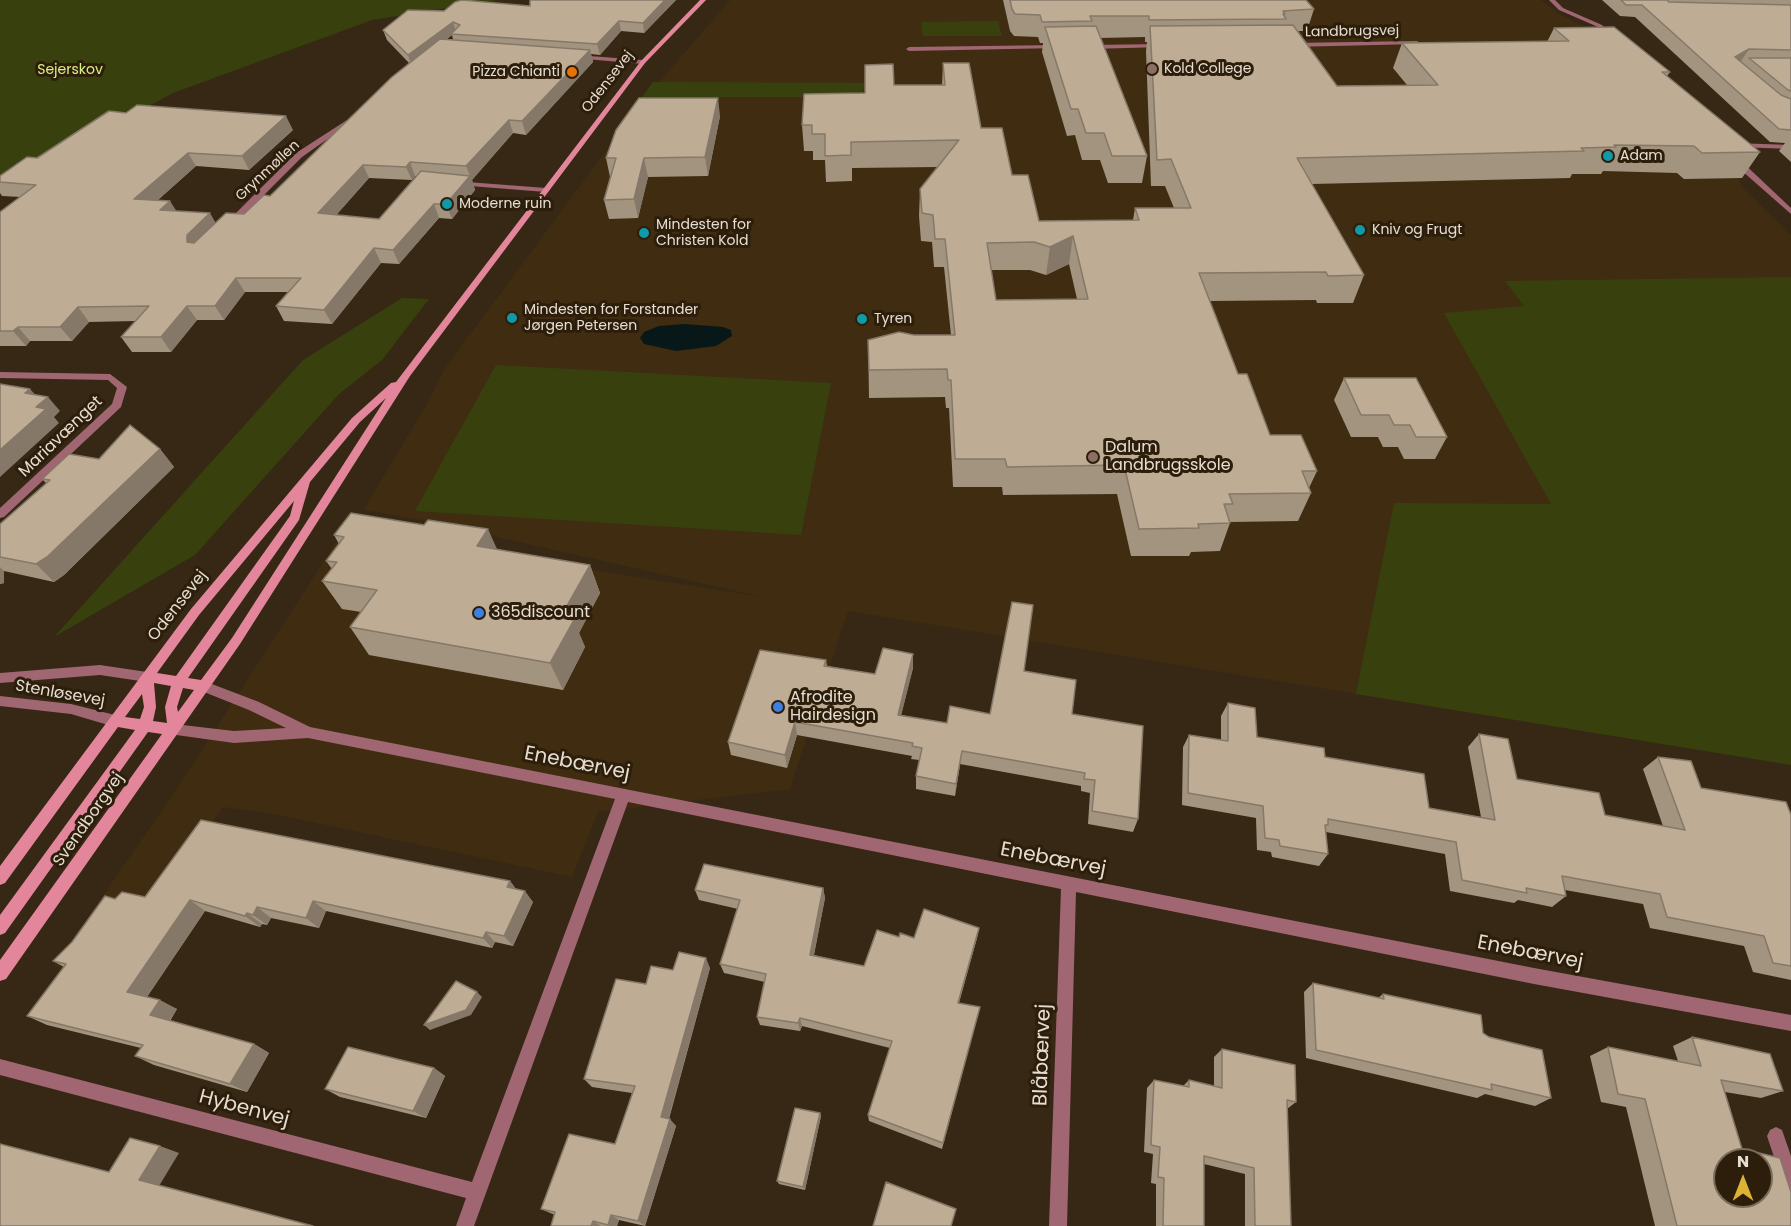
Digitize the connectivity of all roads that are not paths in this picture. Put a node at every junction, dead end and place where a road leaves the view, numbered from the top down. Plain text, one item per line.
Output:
1 (703, 0) edge
2 (1552, 0) edge
3 (1421, 43) edge
4 (1279, 45) edge
5 (1170, 46) edge
6 (1061, 47) edge
7 (1081, 47) edge
8 (909, 48) dead end
9 (1623, 49) edge
10 (568, 57) edge
11 (643, 62) junction
12 (356, 116) edge
13 (1791, 147) edge
14 (442, 182) edge
15 (546, 190) junction
16 (1791, 212) edge
17 (225, 229) edge
18 (406, 374) junction
19 (0, 375) edge
20 (307, 476) junction
21 (0, 514) edge
22 (147, 677) junction
23 (0, 678) edge
24 (178, 683) junction
25 (204, 686) junction
26 (0, 701) edge
27 (115, 721) junction
28 (145, 726) junction
29 (174, 730) junction
30 (308, 732) junction
31 (624, 795) junction
32 (0, 878) edge
33 (1070, 885) junction
34 (0, 928) edge
35 (0, 973) edge
36 (1791, 1023) edge
37 (0, 1067) edge
38 (1776, 1136) dead end
39 (1791, 1184) edge
40 (477, 1192) junction
41 (465, 1226) edge
42 (1058, 1226) edge

1 - 11 main road, Odensevej
2 - 9 street
3 - 4 street, Landbrugsvej
5 - 7 street
6 - 8 street
10 - 11 street
11 - 15 main road, Odensevej
12 - 17 street, Grynmøllen
13 - 16 street
14 - 15 street
15 - 18 main road, Odensevej
18 - 20 main road, Odensevej
18 - 25 main road, Odensevej
19 - 21 street, Mariavænget
20 - 22 main road, Odensevej
20 - 24 main road
22 - 23 street, Stenløsevej
22 - 24 main road
22 - 27 main road, Odensevej
22 - 28 main road
24 - 25 main road
24 - 29 main road
25 - 29 main road, Svendborgvej
25 - 30 street, Enebærvej
26 - 27 street, Stenløsevej
27 - 28 main road
27 - 32 main road, Odensevej
28 - 29 main road
28 - 34 main road
29 - 30 street, Enebærvej
29 - 35 main road, Svendborgvej
30 - 31 street, Enebærvej
31 - 33 street, Enebærvej
31 - 40 street
33 - 36 street, Enebærvej
33 - 42 street, Blåbærvej
37 - 40 street, Hybenvej
38 - 39 street
40 - 41 street

